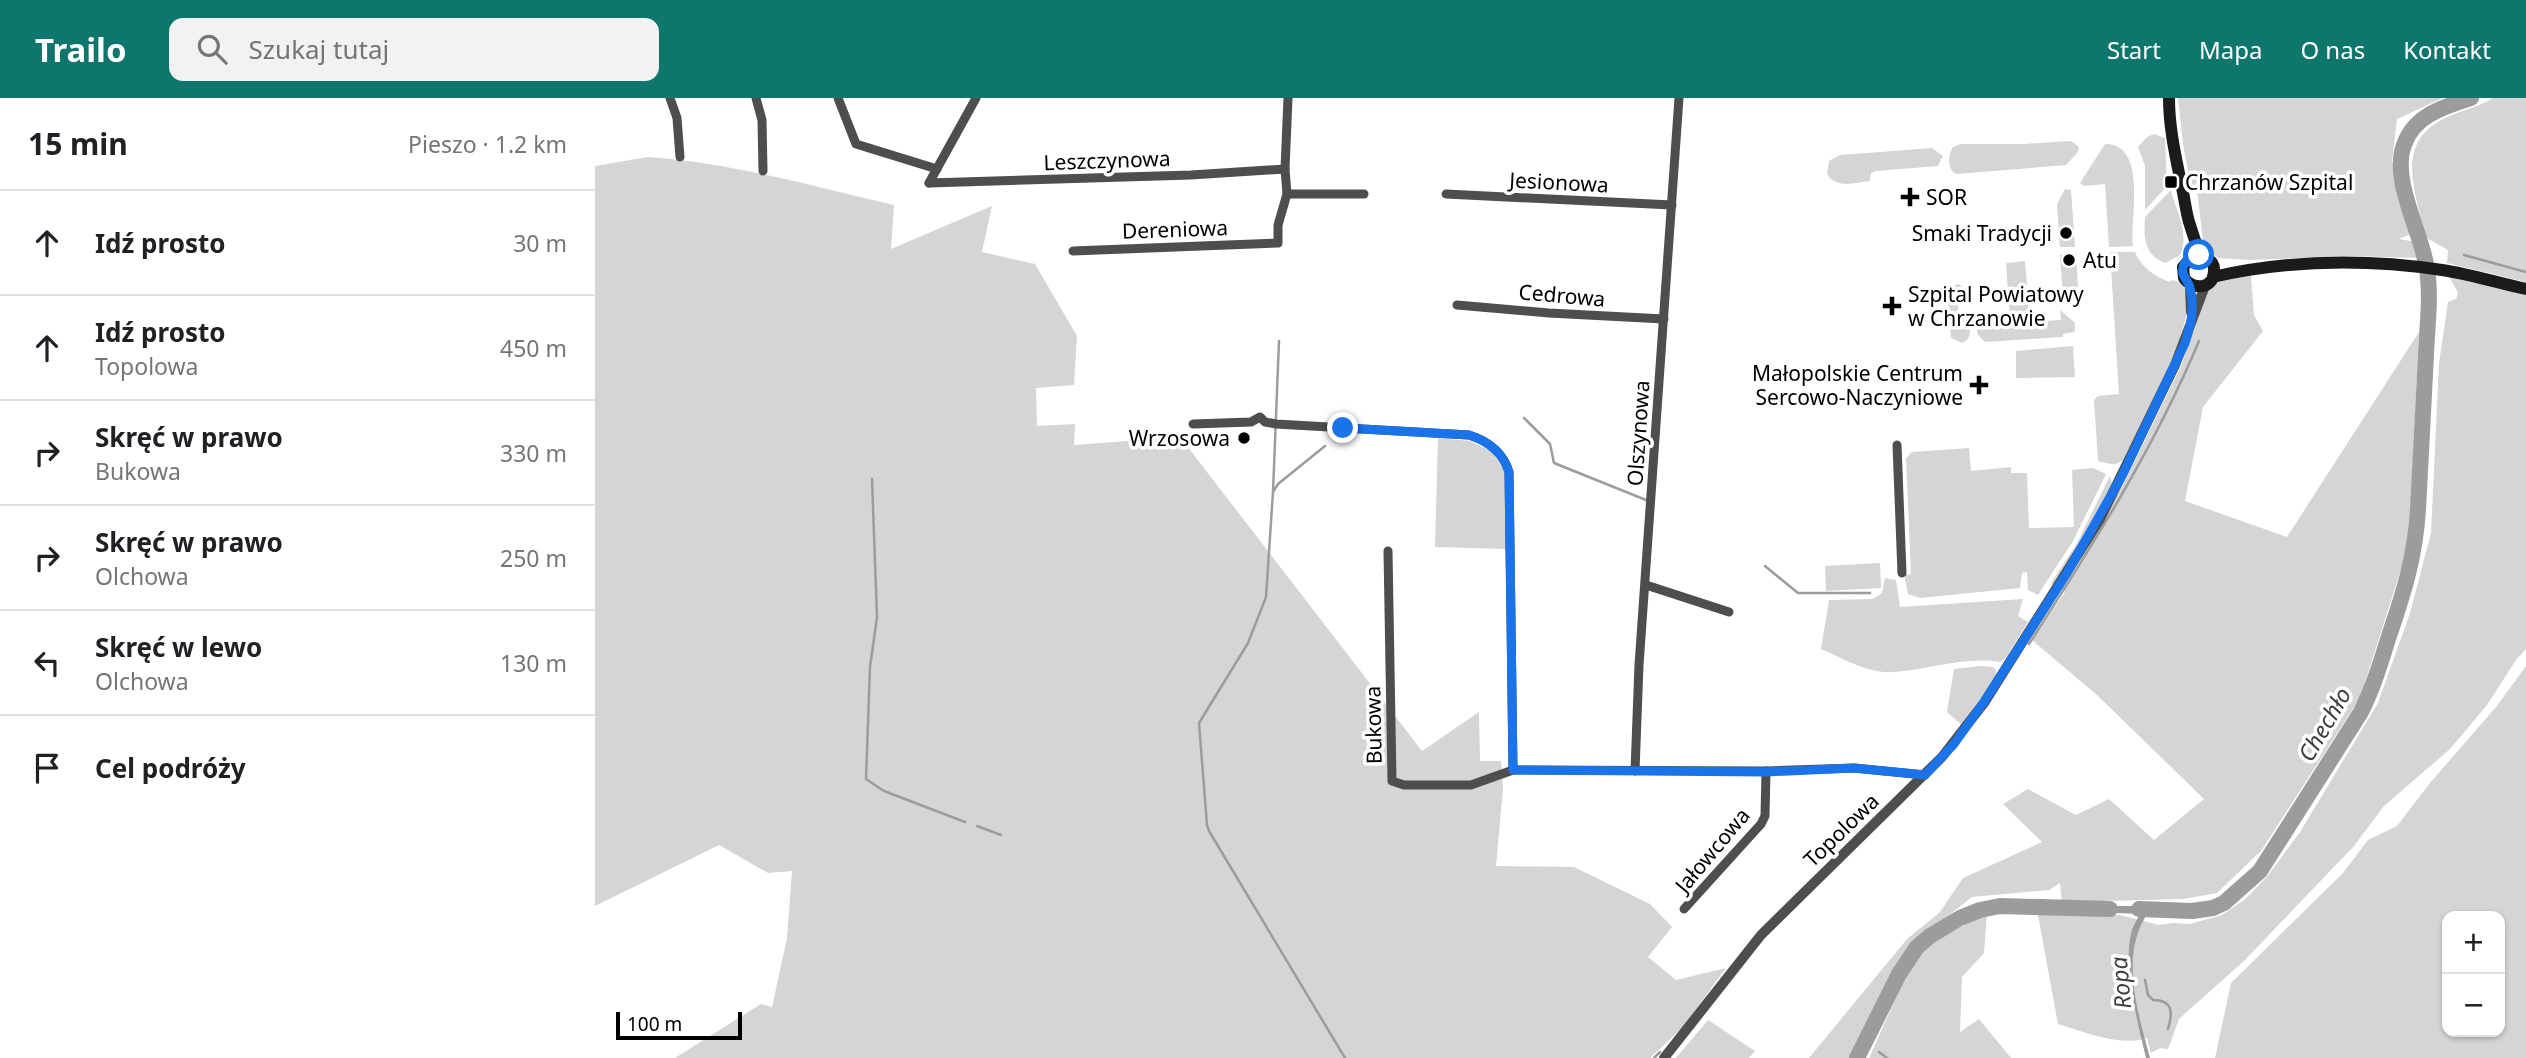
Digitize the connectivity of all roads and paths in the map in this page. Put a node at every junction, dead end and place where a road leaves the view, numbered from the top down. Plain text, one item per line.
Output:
1 (670, 98) edge
2 (756, 98) edge
3 (838, 98) edge
4 (976, 98) edge
5 (1288, 98) edge
6 (1679, 98) edge
7 (2162, 98) edge
8 (2169, 98) edge
9 (2169, 122) junction
10 (680, 157) dead end
11 (937, 169) junction
12 (1285, 169) junction
13 (763, 172) dead end
14 (1287, 194) junction
15 (1364, 194) dead end
16 (1445, 194) dead end
17 (1672, 205) junction
18 (2189, 222) junction
19 (1073, 251) dead end
20 (2188, 259) junction
21 (2209, 271) junction
22 (2190, 285) junction
23 (2526, 289) edge
24 (1457, 305) dead end
25 (1664, 319) junction
26 (2191, 326) junction
27 (1193, 424) dead end
28 (1897, 445) dead end
29 (1388, 551) dead end
30 (1902, 573) dead end
31 (1646, 585) junction
32 (1729, 612) dead end
33 (1513, 770) junction
34 (1635, 771) junction
35 (1766, 772) junction
36 (1925, 775) junction
37 (1684, 909) dead end
38 (1664, 1058) edge

1 - 10 street
2 - 13 street
3 - 11 street
4 - 11 street
5 - 12 street
6 - 17 street, Olszynowa
7 - 9 main road
8 - 9 main road
9 - 18 main road
11 - 12 street, Leszczynowa
12 - 14 street
14 - 15 street
14 - 19 street, Dereniowa
16 - 17 street, Jesionowa
17 - 25 street, Olszynowa
18 - 20 main road
18 - 21 main road
20 - 21 main road
20 - 22 main road
21 - 22 main road
21 - 23 main road
21 - 26 street, Topolowa
22 - 26 street, Topolowa
24 - 25 street, Cedrowa
25 - 31 street, Olszynowa
26 - 36 street, Topolowa
27 - 33 street
28 - 30 street
29 - 33 street, Bukowa
31 - 32 street
31 - 34 street, Olszynowa
33 - 34 street, Bukowa
34 - 35 street, Bukowa
35 - 36 street, Bukowa
35 - 37 street, Jałowcowa
36 - 38 street, Topolowa

